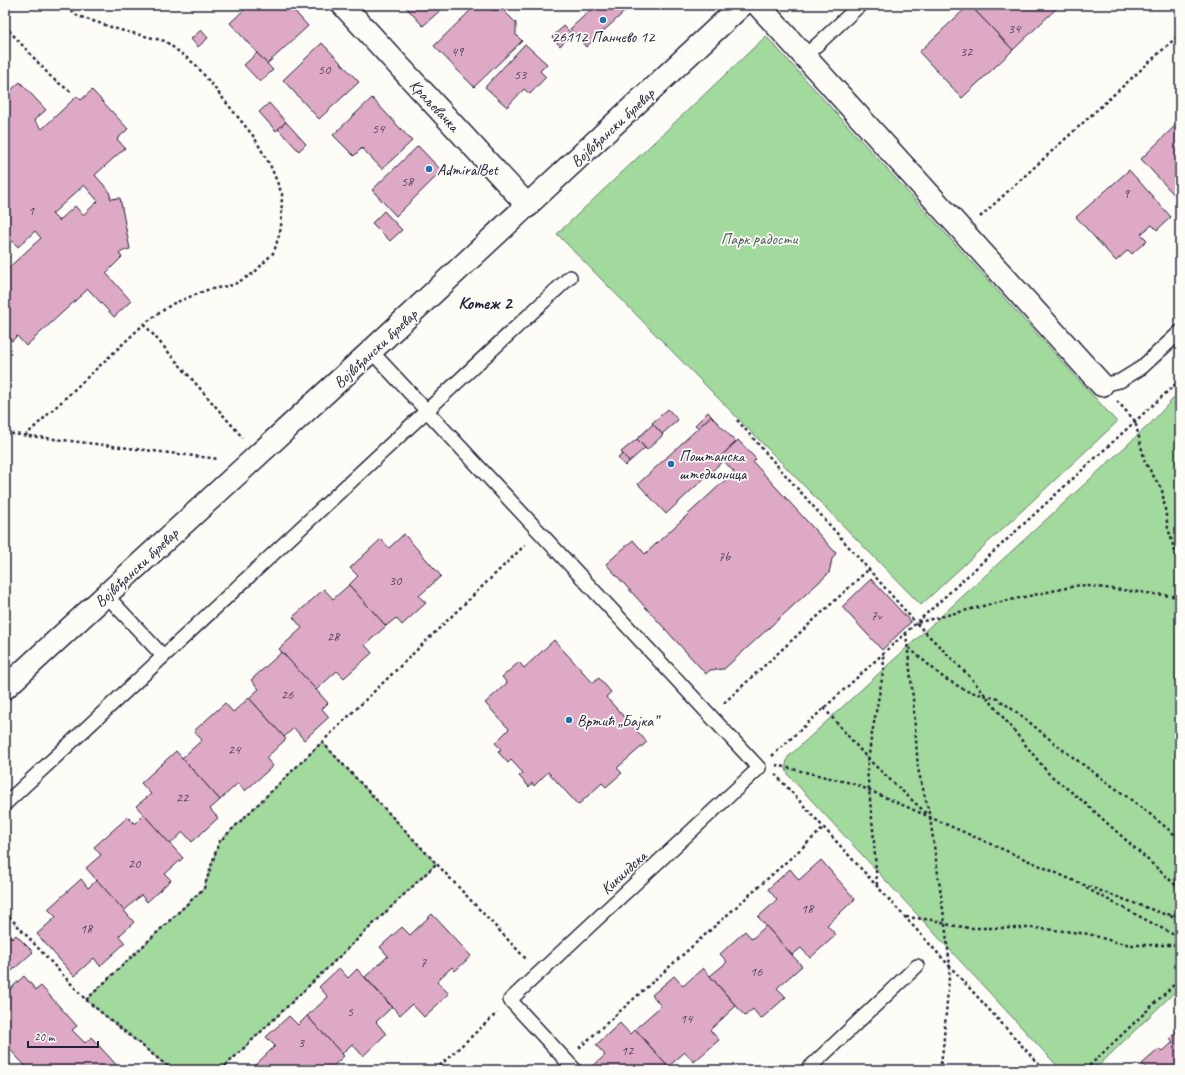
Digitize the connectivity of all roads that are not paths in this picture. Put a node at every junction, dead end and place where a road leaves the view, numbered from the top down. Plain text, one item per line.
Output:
1 (342, 5) edge
2 (742, 5) edge
3 (758, 5) edge
4 (860, 5) edge
5 (805, 56) junction
6 (528, 206) junction
7 (570, 278) dead end
8 (1180, 332) edge
9 (371, 351) junction
10 (1102, 385) joint
11 (426, 411) junction
12 (106, 595) junction
13 (163, 656) junction
14 (5, 688) edge
15 (5, 804) edge
16 (917, 966) dead end
17 (575, 1070) edge
18 (807, 1070) edge

1 - 6 street, Краљевачка
2 - 6 street, Војвођански булевар
3 - 5 street
4 - 5 lane
5 - 10 street
6 - 9 street, Војвођански булевар
7 - 11 lane
8 - 10 lane
9 - 11 lane
9 - 12 street, Војвођански булевар
11 - 13 lane
11 - 17 lane, Кикиндска
12 - 13 lane
12 - 14 street, Војвођански булевар
13 - 15 lane
16 - 18 lane

